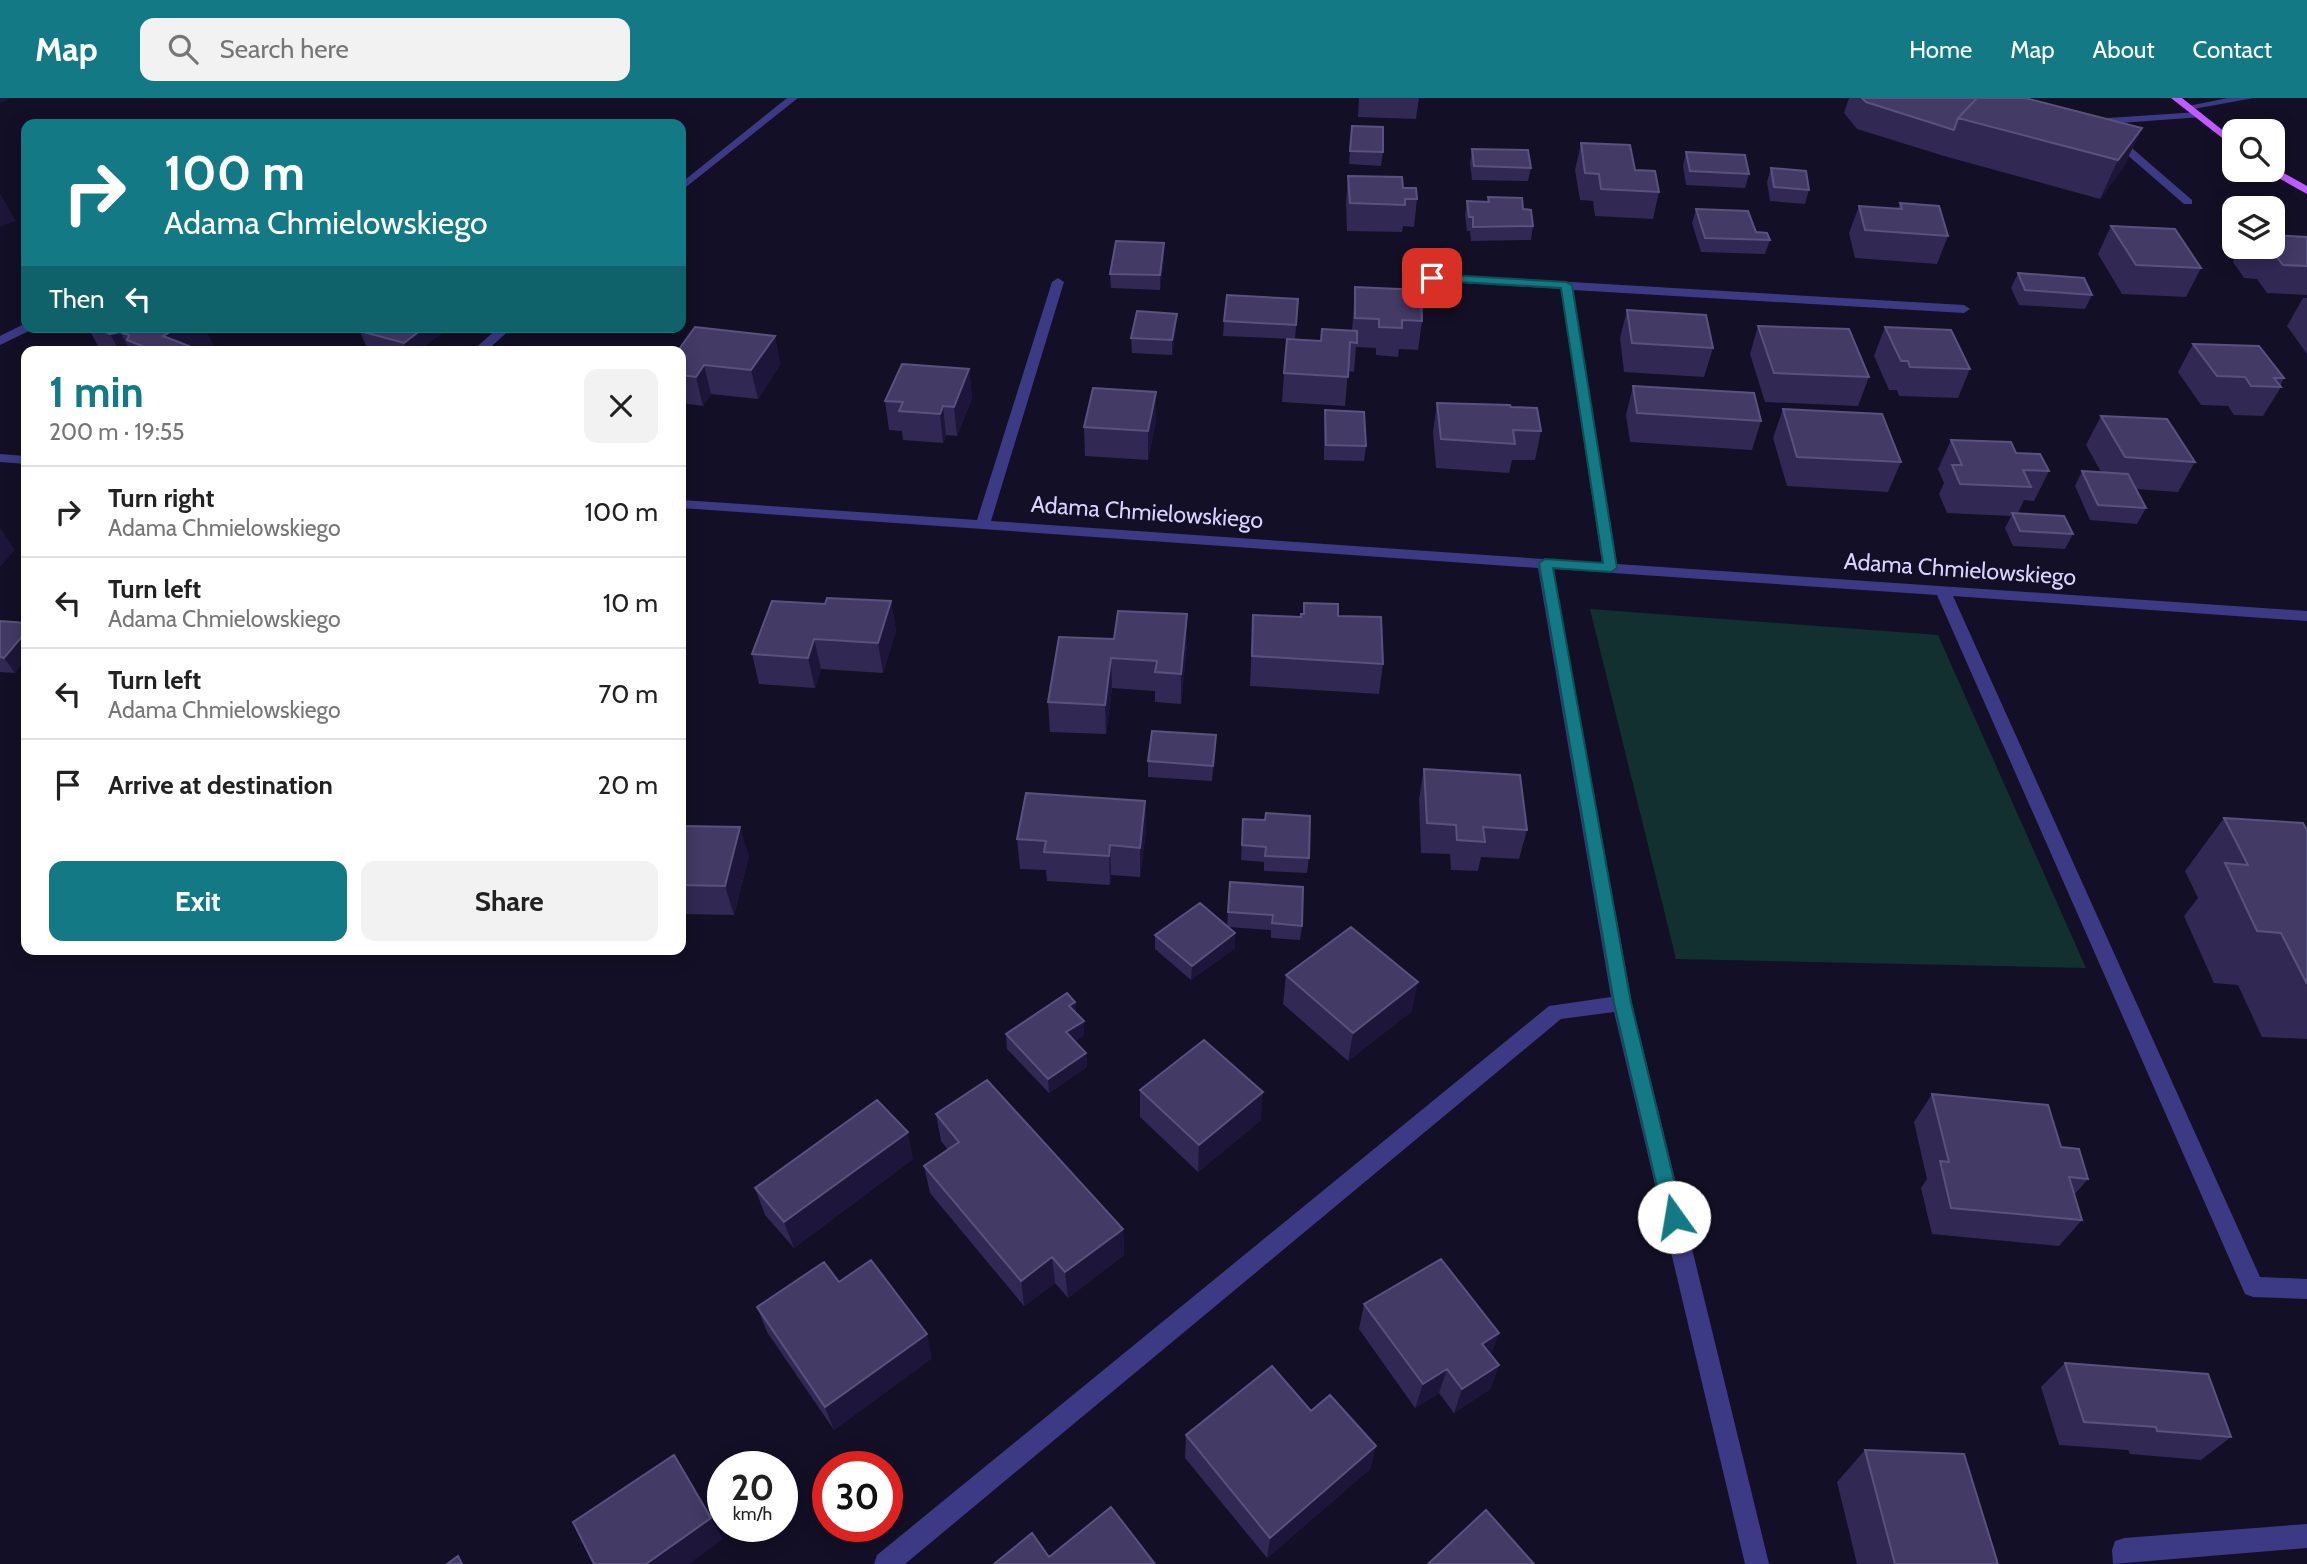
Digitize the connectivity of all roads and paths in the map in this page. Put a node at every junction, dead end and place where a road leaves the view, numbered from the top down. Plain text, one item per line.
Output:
1 (793, 98) edge
2 (2176, 98) edge
3 (2249, 98) edge
4 (2188, 107) junction
5 (2198, 115) junction
6 (2082, 121) edge
7 (2096, 122) junction
8 (2222, 134) edge
9 (2285, 177) edge
10 (686, 184) edge
11 (2307, 191) edge
12 (2188, 202) dead end
13 (1432, 278) dead end
14 (1058, 282) dead end
15 (1566, 285) junction
16 (1964, 309) dead end
17 (21, 330) edge
18 (500, 333) edge
19 (0, 341) edge
20 (484, 346) edge
21 (0, 458) edge
22 (21, 460) edge
23 (686, 504) edge
24 (983, 524) junction
25 (1545, 563) junction
26 (1611, 568) junction
27 (1942, 591) junction
28 (2307, 617) edge
29 (1622, 1003) junction
30 (2307, 1289) edge
31 (2307, 1536) edge
32 (886, 1564) edge
33 (1757, 1564) edge
34 (2125, 1564) edge

1 - 10 street
2 - 4 main road
3 - 4 street
4 - 5 main road
5 - 7 street
5 - 8 main road
6 - 7 street
7 - 12 street
9 - 11 main road
13 - 15 street
14 - 24 street
15 - 16 street
15 - 26 street
17 - 19 street
18 - 20 street
21 - 22 street
23 - 24 street, Adama Chmielowskiego
24 - 25 street, Adama Chmielowskiego
25 - 26 street, Adama Chmielowskiego
25 - 29 street
26 - 27 street, Adama Chmielowskiego
27 - 28 street, Adama Chmielowskiego
27 - 30 street
29 - 32 street
29 - 33 street
31 - 34 street

